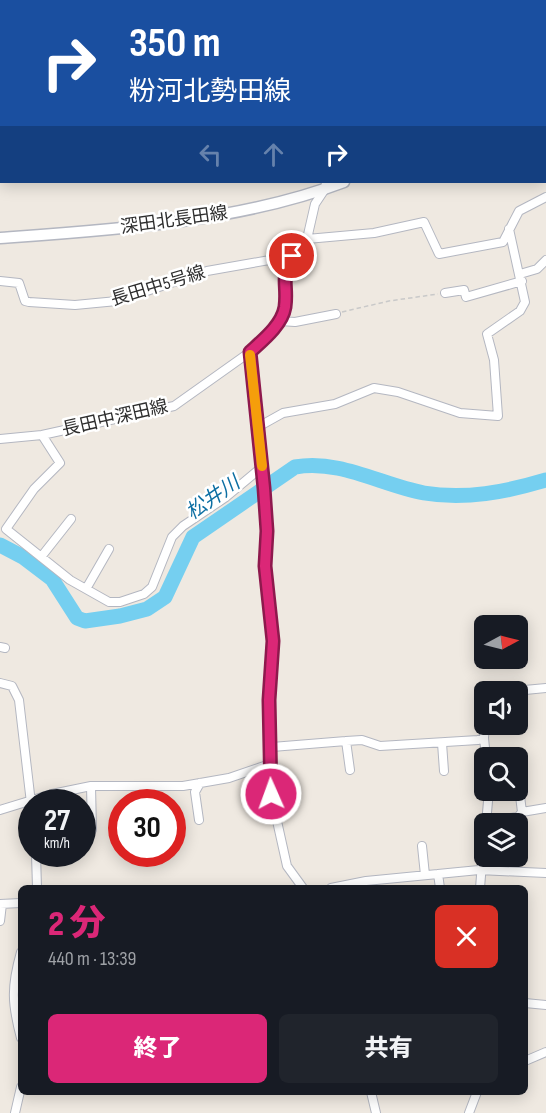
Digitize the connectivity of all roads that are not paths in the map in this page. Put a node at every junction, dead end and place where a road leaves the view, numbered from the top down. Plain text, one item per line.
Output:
1 (326, 185) edge
2 (546, 197) edge
3 (509, 229) junction
4 (0, 238) edge
5 (307, 239) junction
6 (292, 256) junction
7 (546, 260) edge
8 (521, 278) junction
9 (0, 281) edge
10 (445, 293) road end
11 (336, 314) road end
12 (280, 321) junction
13 (250, 352) junction
14 (258, 427) junction
15 (42, 435) junction
16 (0, 439) edge
17 (262, 470) junction
18 (71, 519) dead end
19 (109, 549) dead end
20 (41, 557) junction
21 (86, 589) junction
22 (0, 683) edge
23 (546, 688) edge
24 (528, 690) edge
25 (484, 738) joint
26 (346, 741) junction
27 (442, 743) junction
28 (272, 747) junction
29 (485, 747) edge
30 (270, 764) junction
31 (350, 770) dead end
32 (444, 771) dead end
33 (200, 783) junction
34 (91, 786) junction
35 (29, 789) edge
36 (80, 789) edge
37 (91, 789) edge
38 (521, 801) edge
39 (18, 806) edge
40 (546, 808) edge
41 (0, 810) edge
42 (522, 812) joint
43 (199, 820) dead end
44 (422, 846) dead end
45 (36, 867) edge
46 (482, 867) edge
47 (482, 872) junction
48 (546, 873) edge
49 (438, 874) junction
50 (425, 875) junction
51 (37, 885) edge
52 (301, 885) edge
53 (355, 885) edge
54 (440, 885) edge
55 (480, 885) edge
56 (18, 903) edge
57 (1, 904) edge
58 (0, 921) edge
59 (18, 964) edge
60 (528, 1004) edge
61 (546, 1005) edge
62 (18, 1025) edge
63 (546, 1052) edge
64 (528, 1060) edge
65 (19, 1095) edge
66 (371, 1095) edge
67 (476, 1095) edge
68 (15, 1113) edge
69 (376, 1113) edge
70 (470, 1113) edge

1 - 4 street, 深田北長田線
1 - 5 street
2 - 3 street
3 - 5 street
3 - 8 street
5 - 6 street
6 - 9 street, 長田中5号線
6 - 12 street
7 - 8 street
8 - 10 street
8 - 14 street
11 - 12 street
12 - 13 street, 長田中深田線
13 - 14 street
13 - 15 street, 長田中深田線
14 - 17 street
15 - 16 street, 長田中深田線
15 - 20 street
17 - 21 street
17 - 28 street
18 - 20 street
19 - 21 street
20 - 21 street
22 - 35 street
23 - 24 street
25 - 27 street
25 - 29 street
26 - 27 street
26 - 28 street
26 - 31 street
27 - 32 street
28 - 30 street
30 - 33 street
30 - 52 street
33 - 34 street
33 - 43 street
34 - 36 street
34 - 37 street
38 - 42 street
39 - 41 street
40 - 42 street
44 - 50 street
45 - 51 street
46 - 47 street
47 - 48 street
47 - 49 street
47 - 55 street
49 - 50 street
49 - 54 street
50 - 53 street
56 - 57 street
57 - 58 street
59 - 62 street
60 - 61 street
63 - 64 street
65 - 68 street
66 - 69 street
67 - 70 street

